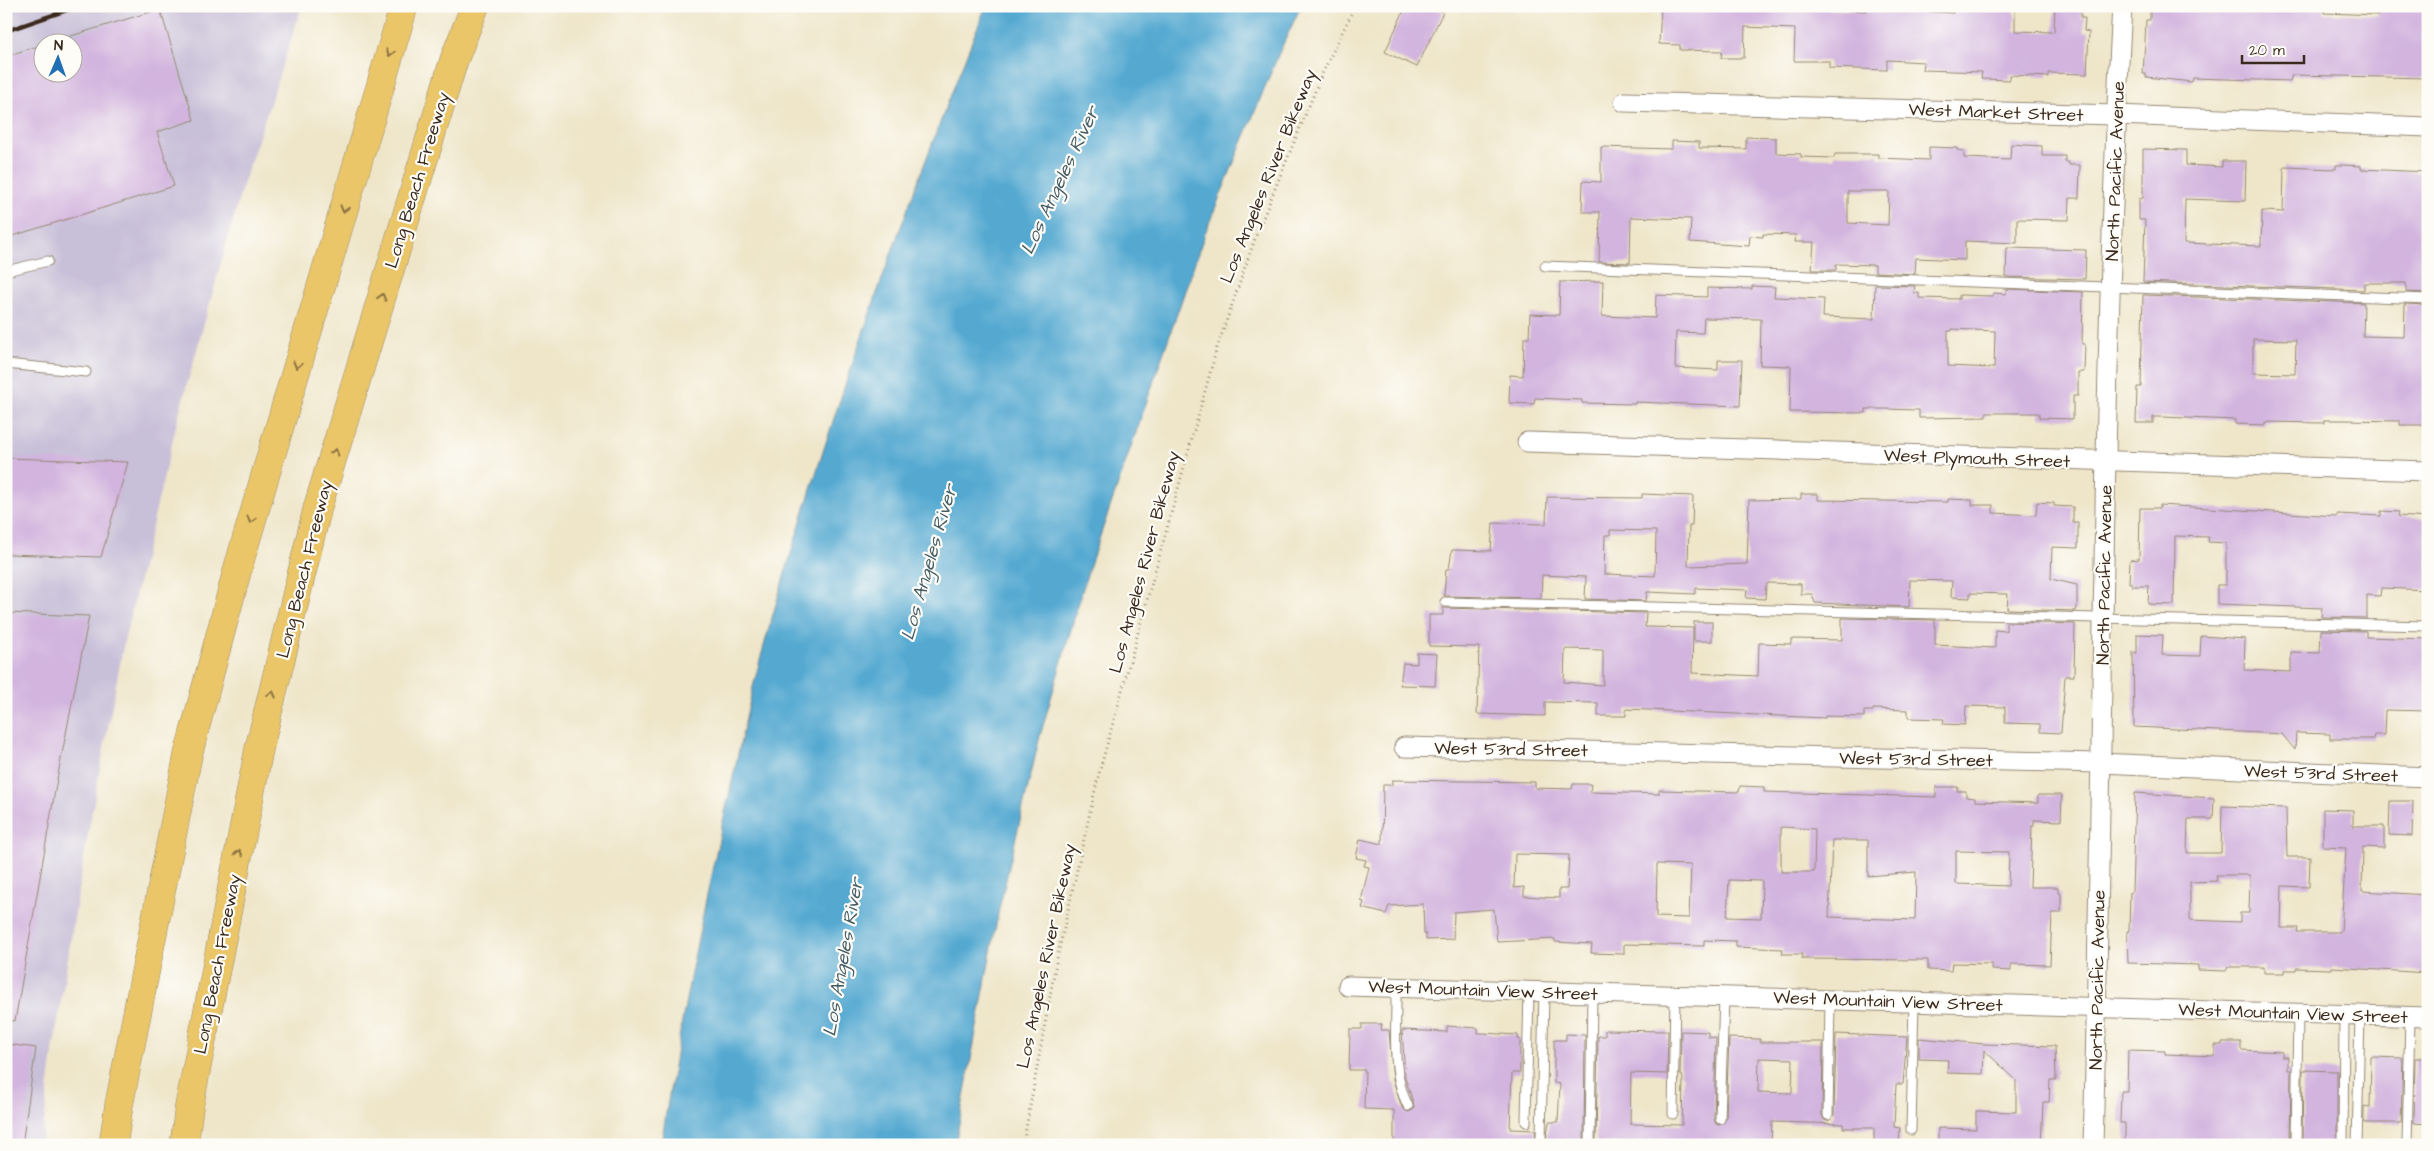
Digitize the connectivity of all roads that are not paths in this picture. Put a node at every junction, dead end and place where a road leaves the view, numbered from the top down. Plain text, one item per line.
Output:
1 (404, 6) edge
2 (475, 6) edge
3 (2122, 6) edge
4 (1624, 102) dead end
5 (2116, 115) junction
6 (2428, 127) edge
7 (48, 261) dead end
8 (1545, 266) dead end
9 (6, 271) edge
10 (2112, 287) junction
11 (2428, 299) edge
12 (6, 364) edge
13 (86, 372) dead end
14 (1527, 442) dead end
15 (2106, 462) junction
16 (2428, 472) edge
17 (1445, 602) dead end
18 (2103, 619) junction
19 (2428, 626) edge
20 (1404, 747) dead end
21 (2100, 763) junction
22 (2428, 778) edge
23 (1348, 986) dead end
24 (1396, 987) junction
25 (1537, 991) junction
26 (1592, 993) junction
27 (1675, 995) junction
28 (1724, 996) junction
29 (1830, 1000) junction
30 (1914, 1002) junction
31 (2097, 1007) junction
32 (2298, 1013) junction
33 (2352, 1015) junction
34 (2419, 1017) edge
35 (1408, 1106) dead end
36 (189, 1107) junction
37 (1673, 1114) dead end
38 (1828, 1115) dead end
39 (1720, 1118) dead end
40 (1526, 1122) dead end
41 (1911, 1130) dead end
42 (1541, 1140) dead end
43 (113, 1145) edge
44 (184, 1145) edge
45 (192, 1145) edge
46 (1590, 1145) edge
47 (2093, 1145) edge
48 (2296, 1145) edge
49 (2343, 1145) edge
50 (2357, 1145) edge
51 (2407, 1145) edge

1 -> 43 highway
36 -> 2 highway, Long Beach Freeway
3 - 5 street, North Pacific Avenue
4 - 5 street, West Market Street
5 - 6 street, West Market Street
5 - 10 street, North Pacific Avenue
7 - 9 lane
8 - 10 lane
10 - 11 lane
10 - 15 street, North Pacific Avenue
12 - 13 lane
14 - 15 street, West Plymouth Street
15 - 16 street, West Plymouth Street
15 - 18 street, North Pacific Avenue
17 - 18 lane
18 - 19 lane
18 - 21 street, North Pacific Avenue
20 - 21 street, West 53rd Street
21 - 22 street, West 53rd Street
21 - 31 street, North Pacific Avenue
23 - 24 street, West Mountain View Street
24 - 25 street, West Mountain View Street
24 - 35 lane
25 - 26 street, West Mountain View Street
25 - 40 lane
25 - 42 lane
26 - 27 street, West Mountain View Street
26 - 46 lane
27 - 28 street, West Mountain View Street
27 - 37 lane
28 - 29 street, West Mountain View Street
28 - 39 lane
29 - 30 street, West Mountain View Street
29 - 38 lane
30 - 31 street, West Mountain View Street
30 - 41 lane
31 - 32 street, West Mountain View Street
31 - 47 street, North Pacific Avenue
32 - 33 street, West Mountain View Street
32 - 48 lane
33 - 34 street, West Mountain View Street
33 - 49 lane
33 - 50 lane
34 - 51 lane
36 - 44 highway, Long Beach Freeway
36 - 45 highway

